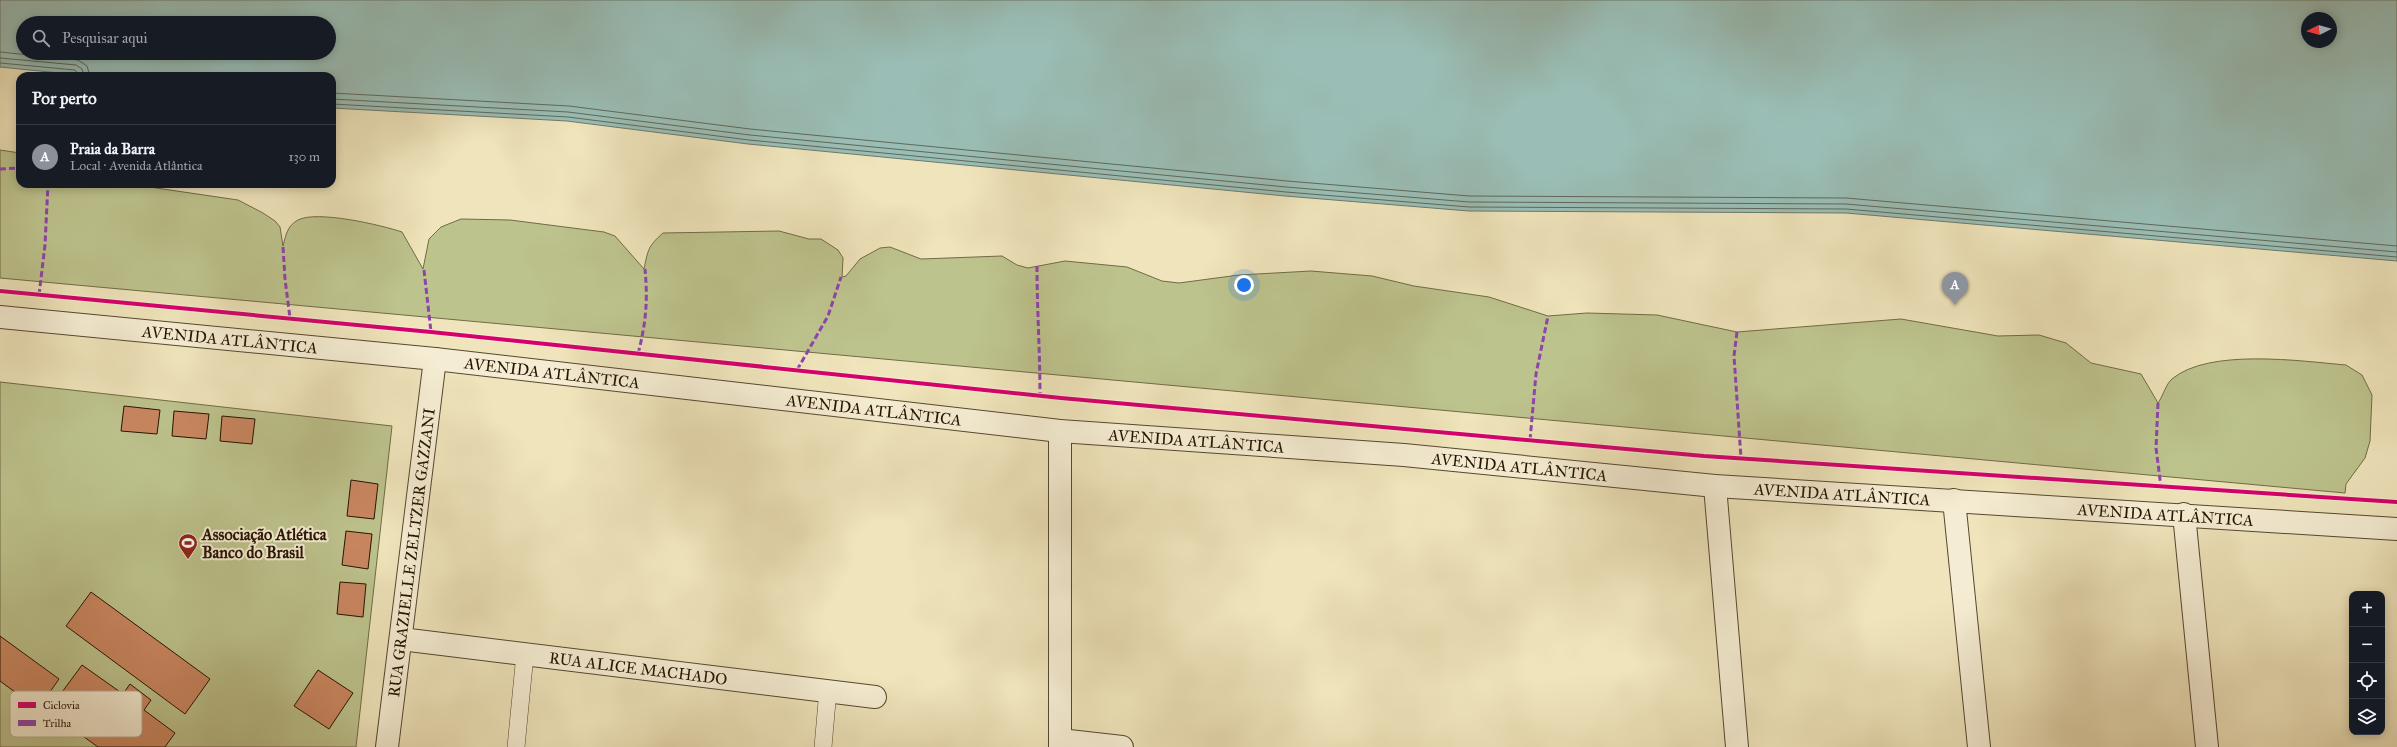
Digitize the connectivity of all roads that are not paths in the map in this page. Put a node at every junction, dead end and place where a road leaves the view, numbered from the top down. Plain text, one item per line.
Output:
1 (0, 316) edge
2 (435, 359) junction
3 (1060, 431) junction
4 (1715, 486) junction
5 (1954, 500) junction
6 (2184, 514) junction
7 (2397, 529) edge
8 (401, 639) junction
9 (525, 654) junction
10 (828, 690) junction
11 (875, 697) dead end
12 (1060, 744) edge
13 (387, 747) edge
14 (516, 747) edge
15 (822, 747) edge
16 (1122, 747) edge
17 (1737, 747) edge
18 (1979, 747) edge
19 (2208, 747) edge

1 - 2 street, AVENIDA ATLÂNTICA
2 - 3 street, AVENIDA ATLÂNTICA
2 - 8 street, RUA GRAZIELLE ZELTZER GAZZANI
3 - 4 street, AVENIDA ATLÂNTICA
3 - 12 street
4 - 5 street, AVENIDA ATLÂNTICA
4 - 17 street
5 - 6 street, AVENIDA ATLÂNTICA
5 - 18 street
6 - 7 street, AVENIDA ATLÂNTICA
6 - 19 street
8 - 9 street, RUA ALICE MACHADO
8 - 13 street, RUA GRAZIELLE ZELTZER GAZZANI
9 - 10 street, RUA ALICE MACHADO
9 - 14 lane
10 - 11 street, RUA ALICE MACHADO
10 - 15 lane
12 - 16 street

